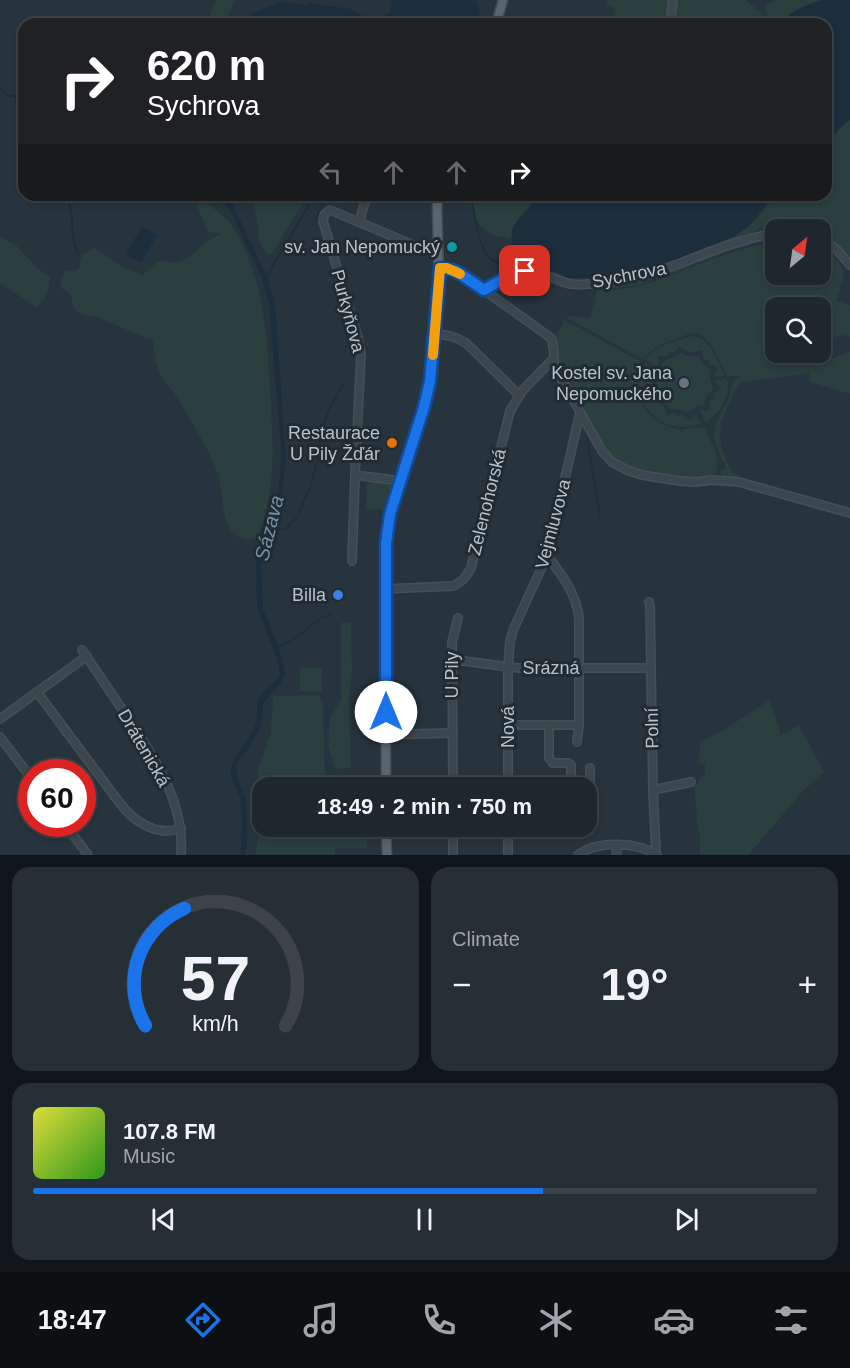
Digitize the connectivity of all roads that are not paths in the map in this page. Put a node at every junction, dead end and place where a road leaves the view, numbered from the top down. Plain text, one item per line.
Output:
1 (503, 0) edge
2 (673, 0) edge
3 (498, 18) edge
4 (670, 18) edge
5 (365, 201) edge
6 (438, 201) edge
7 (359, 222) junction
8 (765, 235) edge
9 (831, 246) edge
10 (439, 253) junction
11 (850, 265) edge
12 (440, 268) junction
13 (484, 290) junction
14 (435, 334) junction
15 (554, 359) junction
16 (519, 395) junction
17 (580, 412) junction
18 (356, 475) junction
19 (400, 481) junction
20 (850, 513) edge
21 (547, 555) junction
22 (352, 561) dead end
23 (385, 589) junction
24 (649, 602) dead end
25 (458, 618) dead end
26 (452, 661) junction
27 (508, 667) junction
28 (579, 668) junction
29 (651, 668) junction
30 (37, 692) junction
31 (0, 718) edge
32 (508, 724) junction
33 (549, 725) junction
34 (579, 725) junction
35 (453, 733) junction
36 (373, 735) dead end
37 (386, 735) junction
38 (0, 736) edge
39 (577, 742) dead end
40 (18, 760) edge
41 (590, 768) dead end
42 (386, 777) edge
43 (453, 777) edge
44 (508, 777) edge
45 (571, 777) edge
46 (590, 777) edge
47 (691, 782) dead end
48 (653, 790) junction
49 (181, 828) junction
50 (75, 837) edge
51 (386, 837) edge
52 (453, 837) edge
53 (508, 837) edge
54 (618, 845) junction
55 (657, 854) edge
56 (88, 855) edge
57 (181, 855) edge
58 (387, 855) edge
59 (453, 855) edge
60 (508, 855) edge
61 (578, 855) edge
62 (616, 855) edge

1 - 3 main road
2 - 4 street
5 - 7 street
6 - 10 main road
7 - 10 street
7 - 18 street, Purkyňova
8 - 13 street, Sychrova
9 - 11 street
10 - 12 main road
12 - 13 street
12 - 14 main road
13 - 15 street
14 - 16 street
14 - 19 main road
15 - 16 street, Zelenohorská
15 - 17 street
16 - 23 street, Zelenohorská
17 - 20 street
17 - 21 street, Vejmluvova
18 - 19 street
18 - 22 street, Purkyňova
19 - 23 main road
21 - 27 street, Vejmluvova
21 - 28 street
23 - 37 main road
24 - 29 street, Polní
25 - 26 street, U Pily
26 - 27 street, Srázná
26 - 35 street, U Pily
27 - 28 street, Srázná
27 - 32 street, Nová
28 - 29 street, Srázná
28 - 34 street
29 - 48 street, Polní
30 - 31 street
30 - 49 street
30 - 49 street, Drátenická
32 - 33 street
32 - 44 street, Nová
33 - 34 street
33 - 45 street
34 - 39 street
35 - 37 street
35 - 43 street, U Pily
36 - 37 street
37 - 42 main road
38 - 40 street
41 - 46 street
47 - 48 street
48 - 55 street, Polní
49 - 57 street, Drátenická
50 - 56 street
51 - 58 main road
52 - 59 street
53 - 60 street
54 - 55 street
54 - 61 street
54 - 62 street

